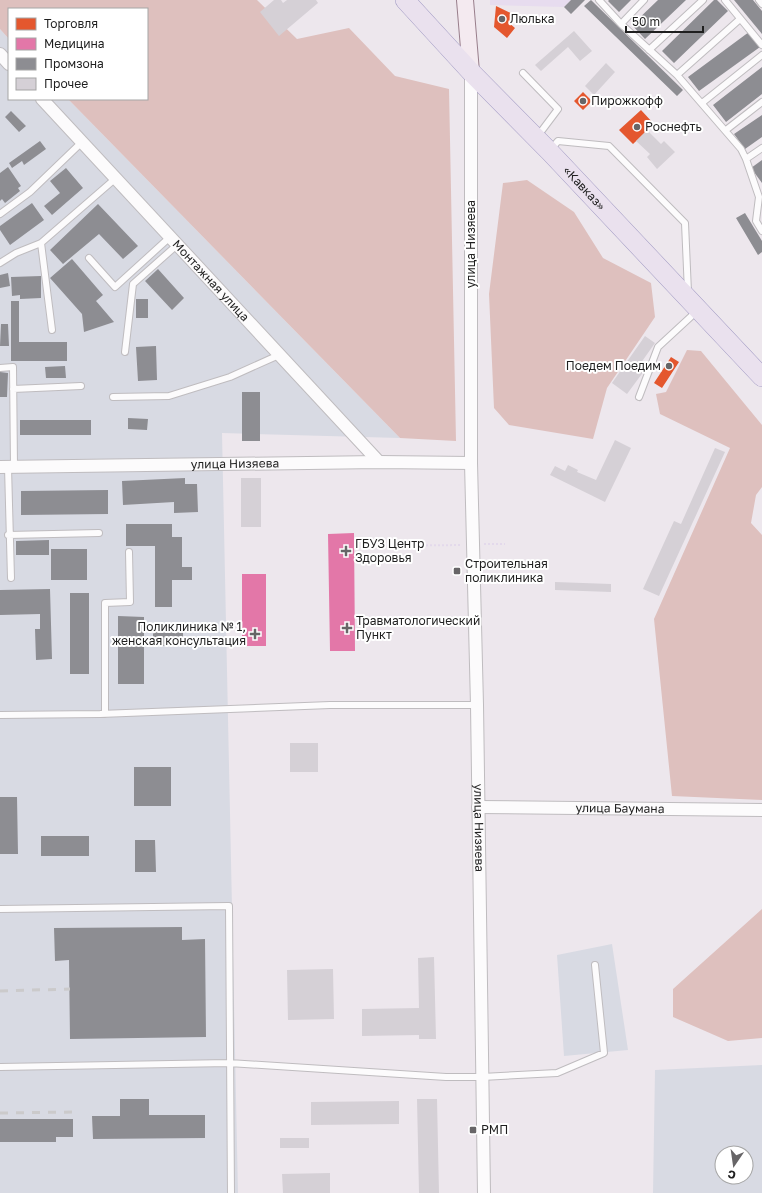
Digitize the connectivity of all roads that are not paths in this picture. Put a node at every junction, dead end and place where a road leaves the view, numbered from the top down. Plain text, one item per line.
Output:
1 (405, 0) edge
2 (465, 0) edge
3 (472, 0) edge
4 (599, 0) edge
5 (644, 0) edge
6 (703, 0) edge
7 (725, 0) edge
8 (759, 0) edge
9 (762, 4) edge
10 (740, 19) junction
11 (621, 24) junction
12 (762, 45) edge
13 (649, 50) junction
14 (0, 54) edge
15 (762, 55) edge
16 (8, 63) edge
17 (471, 72) junction
18 (523, 73) dead end
19 (677, 75) junction
20 (43, 100) edge
21 (762, 102) edge
22 (702, 103) junction
23 (726, 130) junction
24 (82, 142) junction
25 (542, 145) junction
26 (762, 148) edge
27 (746, 159) junction
28 (116, 178) junction
29 (760, 196) edge
30 (0, 214) edge
31 (762, 231) edge
32 (174, 241) junction
33 (41, 243) junction
34 (89, 258) dead end
35 (0, 263) edge
36 (694, 305) junction
37 (52, 330) dead end
38 (125, 352) dead end
39 (279, 355) junction
40 (0, 368) edge
41 (762, 377) edge
42 (81, 386) dead end
43 (13, 389) junction
44 (113, 397) dead end
45 (639, 397) dead end
46 (379, 462) junction
47 (471, 463) junction
48 (7, 467) edge
49 (99, 533) dead end
50 (8, 534) junction
51 (129, 552) dead end
52 (11, 578) dead end
53 (477, 705) junction
54 (105, 714) junction
55 (0, 715) edge
56 (478, 807) junction
57 (762, 810) edge
58 (0, 909) edge
59 (595, 965) dead end
60 (229, 1063) junction
61 (0, 1067) edge
62 (482, 1077) junction
63 (231, 1193) edge
64 (484, 1193) edge

1 - 17 highway, «Кавказ»
2 - 17 main road
3 - 17 main road
4 - 11 lane
5 - 11 lane
6 - 13 lane
7 - 10 lane
8 - 9 lane
10 - 12 lane
10 - 19 lane
11 - 13 lane
13 - 19 lane
14 - 16 street
15 - 22 lane
17 - 25 highway, «Кавказ»
17 - 47 street, улица Низяева
18 - 25 lane
19 - 22 lane
20 - 24 street, Монтажная улица
21 - 23 lane
22 - 23 lane
23 - 27 lane
24 - 28 street, Монтажная улица
24 - 30 lane
25 - 36 highway, «Кавказ»
25 - 36 lane
26 - 27 lane
27 - 29 lane
28 - 32 street, Монтажная улица
28 - 33 lane
29 - 31 lane
32 - 34 lane
32 - 38 lane
32 - 39 street, Монтажная улица
33 - 35 lane
33 - 37 lane
36 - 41 highway, «Кавказ»
36 - 45 lane
39 - 44 lane
39 - 46 street, Монтажная улица
40 - 43 lane
42 - 43 lane
43 - 48 lane
46 - 47 street, улица Низяева
46 - 48 street, улица Низяева
47 - 53 street, улица Низяева
48 - 50 lane
49 - 50 lane
50 - 52 lane
51 - 54 lane
53 - 54 lane
53 - 56 street, улица Низяева
54 - 55 lane
56 - 57 street, улица Баумана
56 - 62 street, улица Низяева
58 - 60 lane
59 - 62 lane
60 - 61 lane
60 - 62 lane
60 - 63 lane
62 - 64 street, улица Низяева

